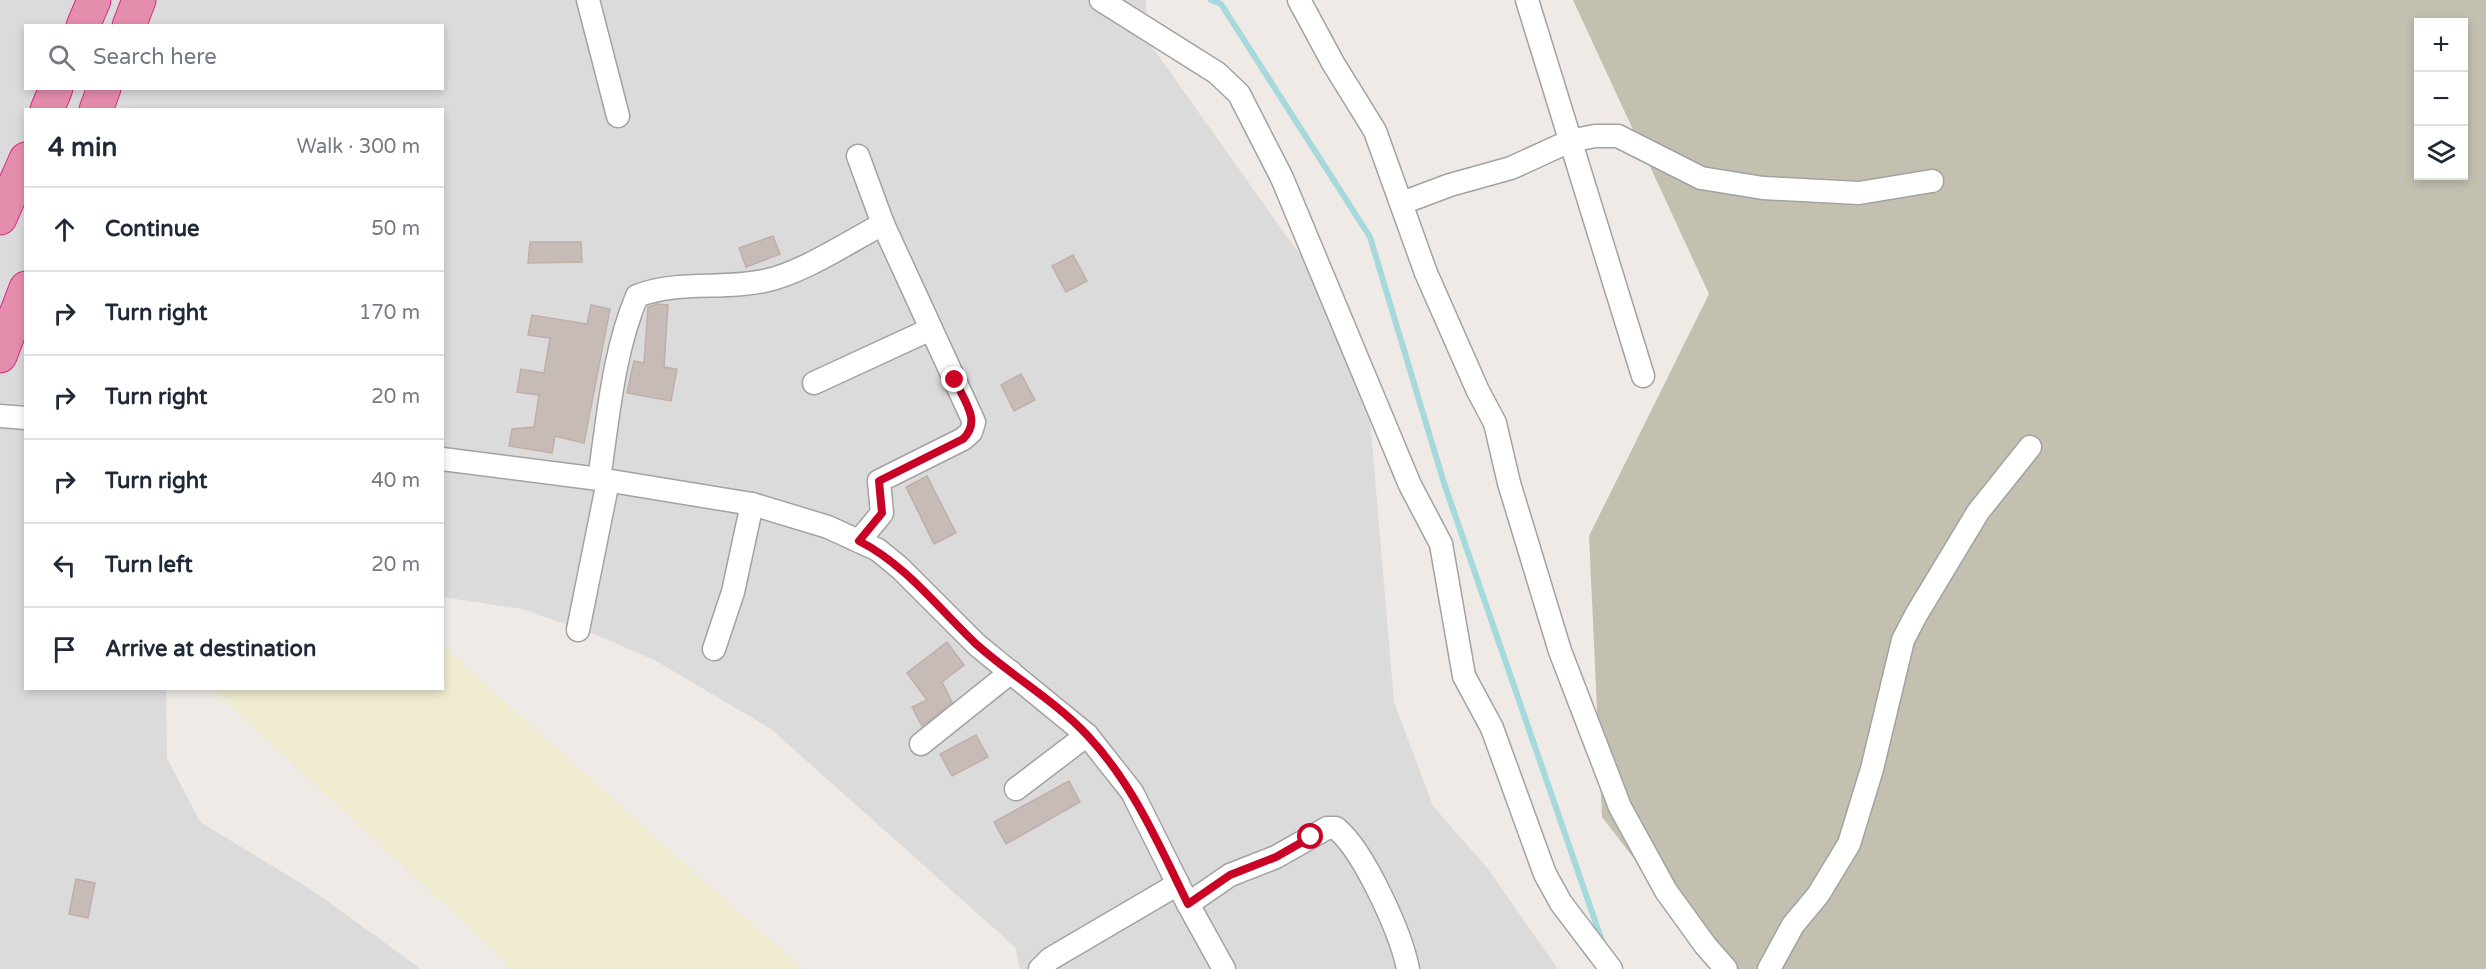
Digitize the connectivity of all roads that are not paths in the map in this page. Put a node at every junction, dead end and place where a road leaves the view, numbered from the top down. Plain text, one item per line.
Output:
1 (94, 0) edge
2 (139, 0) edge
3 (588, 0) edge
4 (1101, 0) edge
5 (1299, 0) edge
6 (1527, 0) edge
7 (84, 24) edge
8 (130, 24) edge
9 (55, 90) edge
10 (103, 90) edge
11 (48, 108) edge
12 (97, 108) edge
13 (618, 116) dead end
14 (1569, 141) junction
15 (858, 156) dead end
16 (24, 164) edge
17 (1932, 181) dead end
18 (1402, 203) junction
19 (0, 218) edge
20 (883, 224) junction
21 (24, 293) edge
22 (931, 329) junction
23 (0, 356) edge
24 (1642, 376) dead end
25 (814, 383) dead end
26 (0, 416) edge
27 (24, 418) edge
28 (2030, 447) dead end
29 (444, 459) edge
30 (603, 480) junction
31 (752, 504) junction
32 (859, 541) junction
33 (578, 630) dead end
34 (714, 649) dead end
35 (1011, 672) junction
36 (1087, 735) junction
37 (921, 744) dead end
38 (1016, 789) dead end
39 (1183, 894) junction
40 (1040, 969) edge
41 (1224, 969) edge
42 (1408, 969) edge
43 (1611, 969) edge
44 (1726, 969) edge
45 (1769, 969) edge

1 - 7 highway
2 - 8 highway
3 - 13 street
4 - 43 street
5 - 18 street
6 - 14 street
9 - 11 highway
10 - 12 highway
14 - 17 street
14 - 18 street
14 - 24 street
15 - 20 street
16 - 19 highway
18 - 44 street
20 - 22 street
20 - 30 street
21 - 23 highway
22 - 25 street
22 - 32 street
26 - 27 street
28 - 45 street
29 - 30 street
30 - 31 street
30 - 33 street
31 - 32 street
31 - 34 street
32 - 35 street
35 - 36 street
35 - 37 street
36 - 38 street
36 - 39 street
39 - 40 street
39 - 41 street
39 - 42 street

